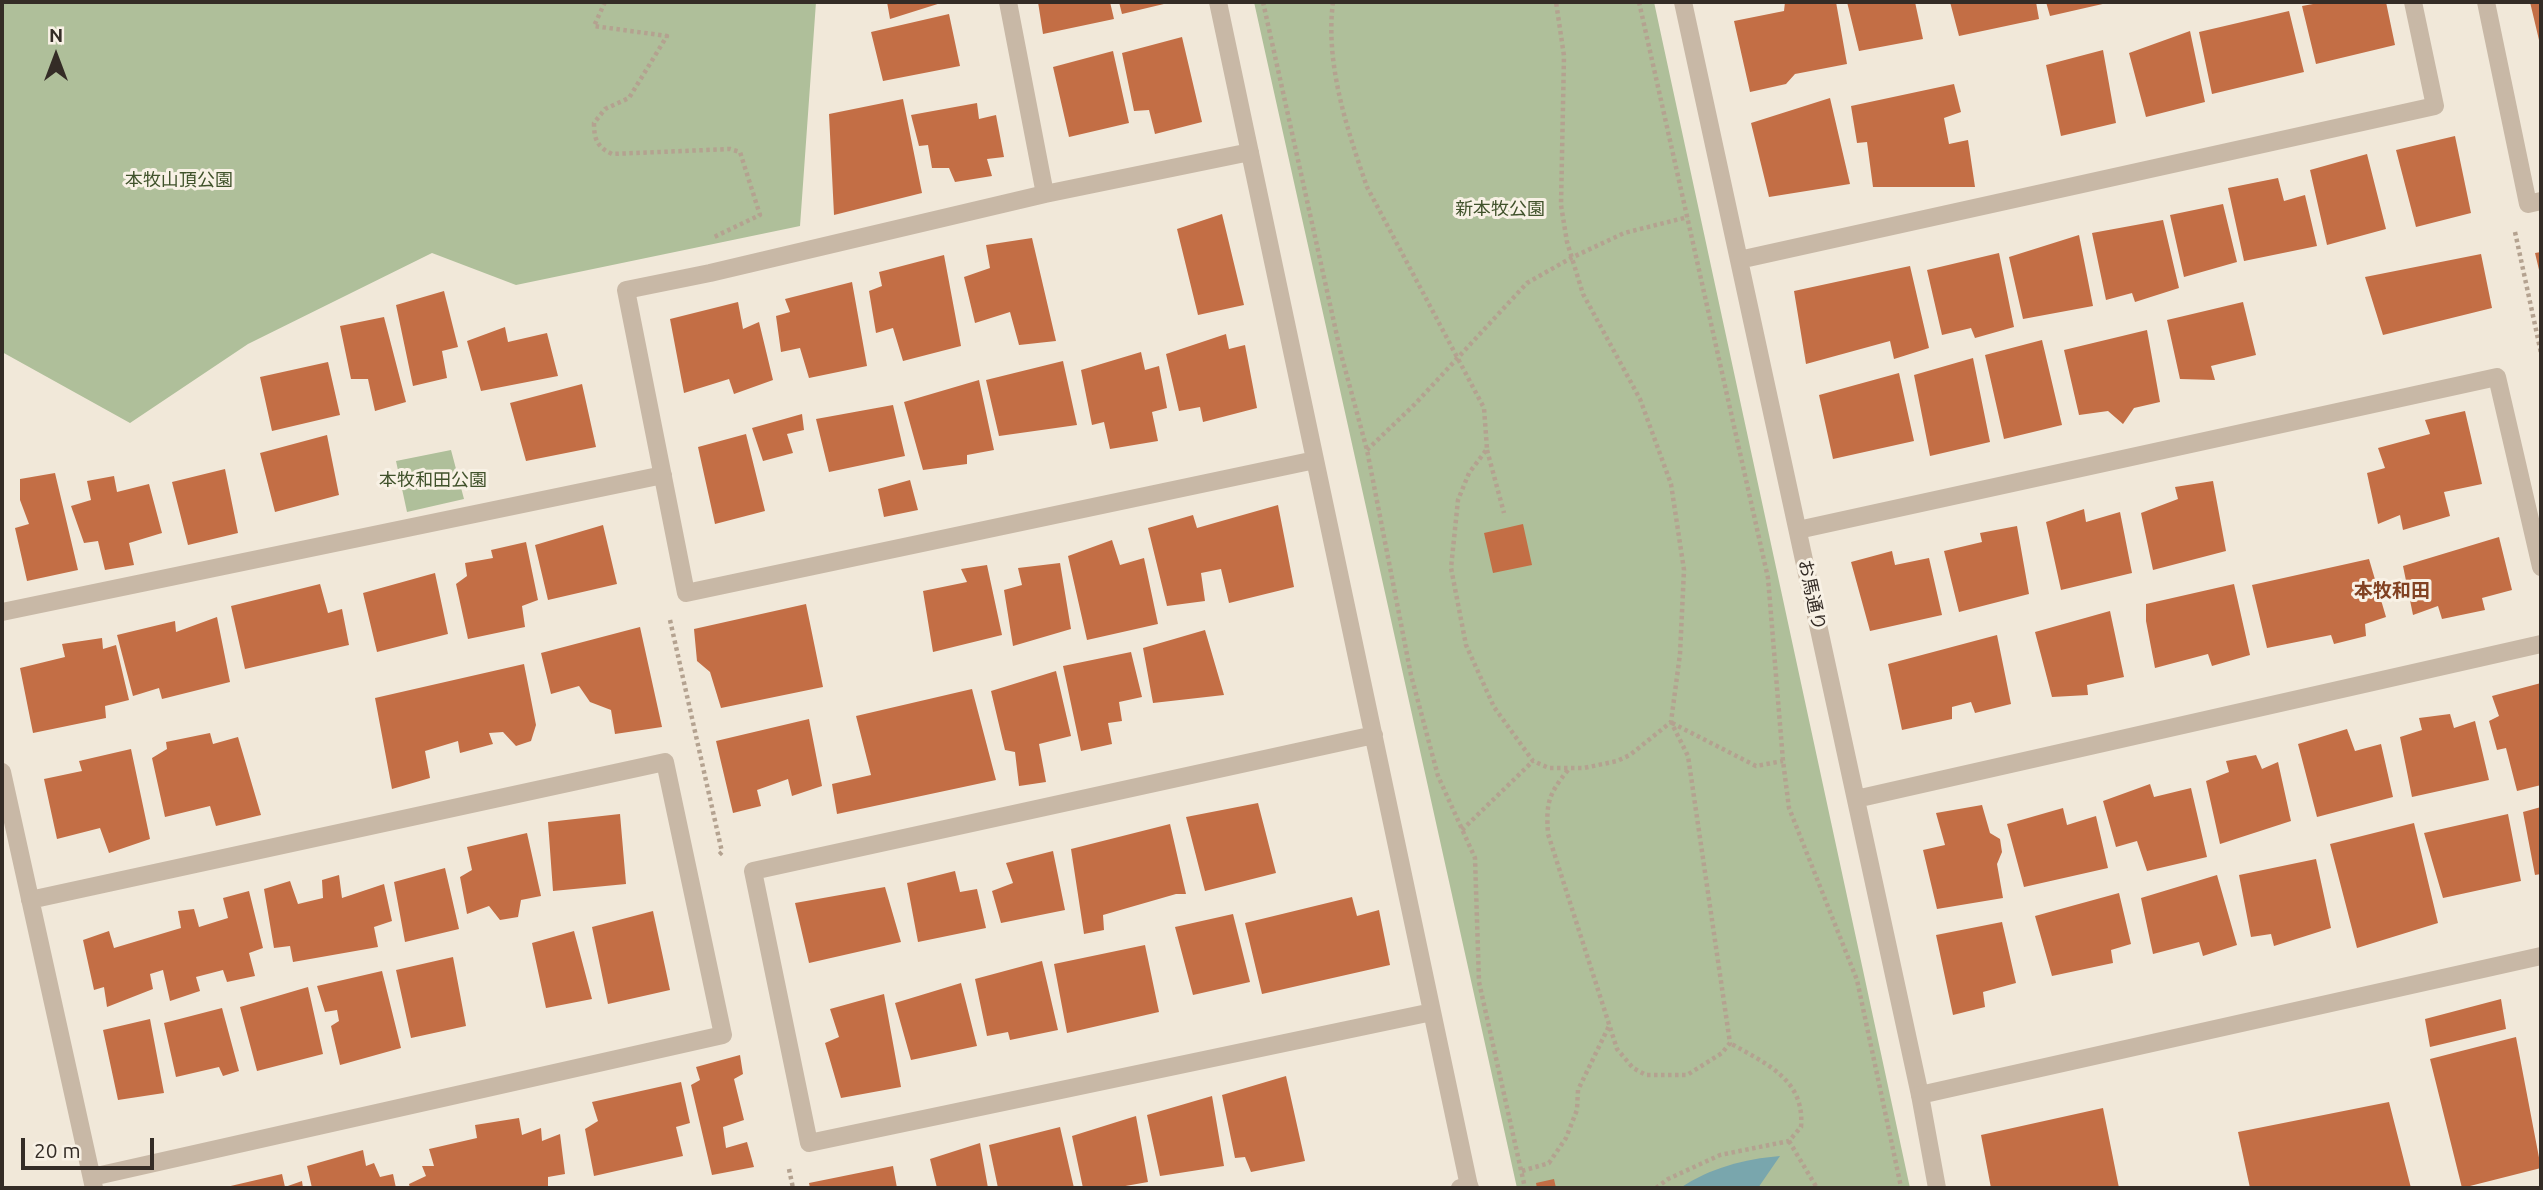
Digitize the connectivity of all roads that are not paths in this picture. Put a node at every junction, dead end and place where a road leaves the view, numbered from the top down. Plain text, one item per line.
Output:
1 (1007, 2) edge
2 (1219, 2) edge
3 (1683, 2) edge
4 (2413, 2) edge
5 (2486, 2) edge
6 (1250, 152) junction
7 (1045, 194) junction
8 (2541, 201) edge
9 (1739, 260) junction
10 (1315, 460) junction
11 (663, 475) junction
12 (1798, 530) junction
13 (2541, 567) edge
14 (2, 612) edge
15 (2541, 643) edge
16 (1374, 736) junction
17 (2, 772) edge
18 (1856, 799) junction
19 (30, 901) junction
20 (2541, 956) edge
21 (1432, 1013) junction
22 (1920, 1095) junction
23 (93, 1183) edge
24 (1466, 1188) edge
25 (1937, 1188) edge

1 - 7 street
2 - 6 street
3 - 9 street, お馬通り
4 - 9 street
5 - 8 street
6 - 7 street
6 - 10 street
7 - 11 street
9 - 12 street, お馬通り
10 - 11 street
10 - 16 street
11 - 14 street
12 - 13 street
12 - 18 street, お馬通り
15 - 18 street
16 - 21 street
16 - 21 street
17 - 19 street
18 - 22 street, お馬通り
19 - 23 street
19 - 23 street
20 - 22 street
21 - 24 street
22 - 25 street, お馬通り

